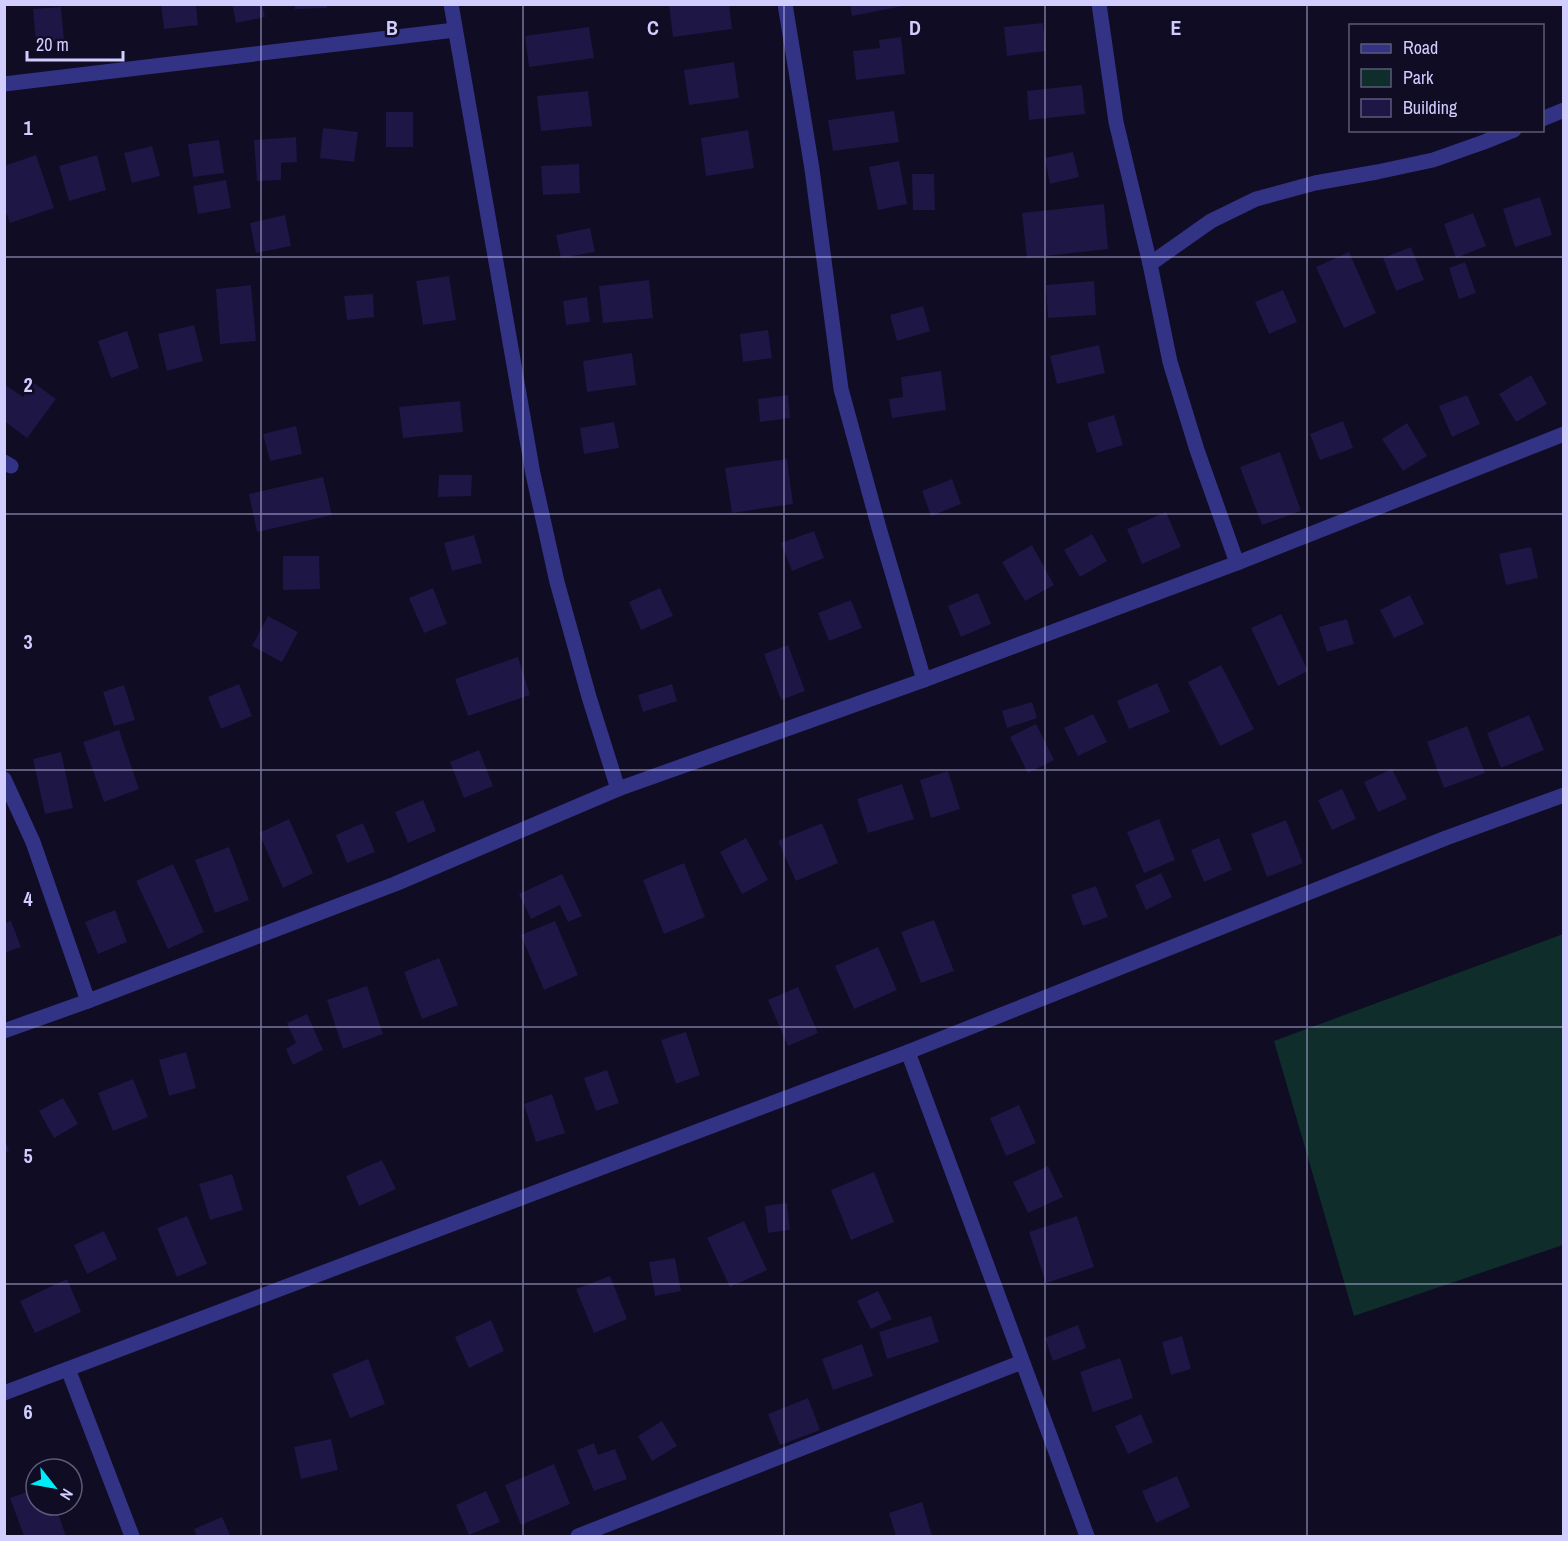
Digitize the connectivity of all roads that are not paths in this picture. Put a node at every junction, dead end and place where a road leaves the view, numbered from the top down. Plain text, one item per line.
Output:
1 (451, 4) edge
2 (785, 4) edge
3 (1100, 4) edge
4 (455, 30) junction
5 (4, 84) edge
6 (1563, 110) edge
7 (1544, 118) edge
8 (1509, 132) edge
9 (1150, 264) junction
10 (1563, 434) edge
11 (1237, 563) junction
12 (924, 680) junction
13 (4, 778) edge
14 (618, 789) junction
15 (1563, 795) edge
16 (88, 1001) junction
17 (4, 1031) edge
18 (908, 1053) junction
19 (1022, 1362) junction
20 (68, 1369) junction
21 (4, 1394) edge
22 (132, 1536) edge
23 (578, 1536) edge
24 (1087, 1536) edge

1 - 4 street
2 - 12 street
3 - 9 street
4 - 5 street
4 - 14 street
6 - 7 street
8 - 9 street
9 - 11 street
10 - 11 street
11 - 12 street
12 - 14 street
13 - 16 street
14 - 16 street
15 - 18 street
16 - 17 street
18 - 19 street
18 - 20 street
19 - 23 street
19 - 24 street
20 - 21 street
20 - 22 street

